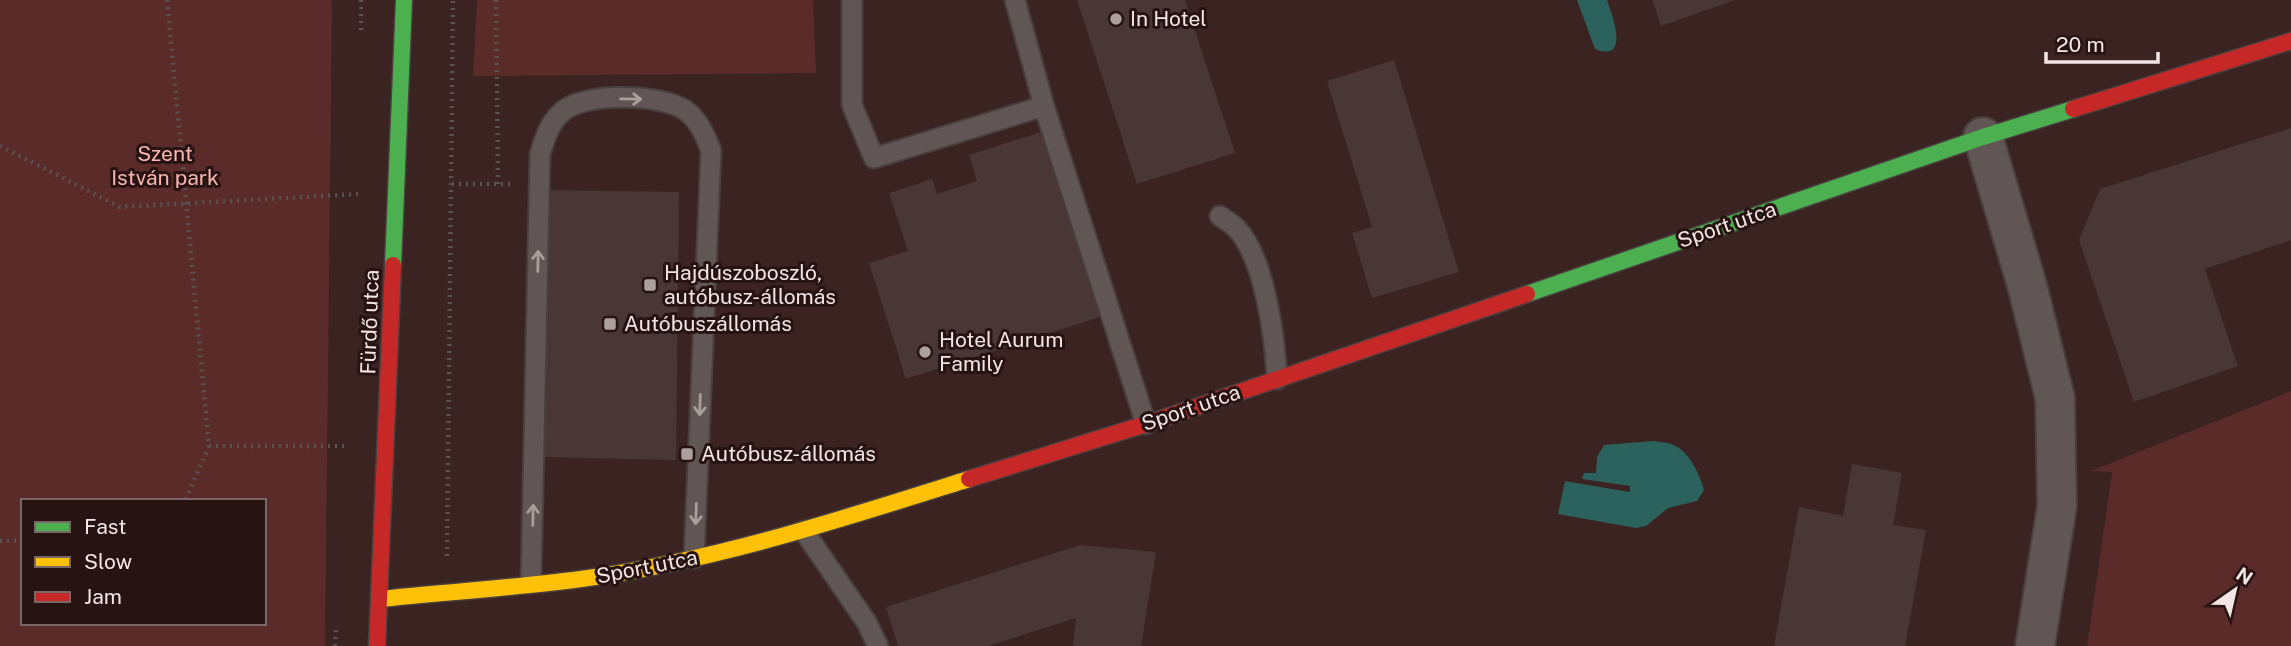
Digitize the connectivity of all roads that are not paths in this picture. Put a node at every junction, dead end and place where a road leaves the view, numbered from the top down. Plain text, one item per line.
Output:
1 (404, 0) edge
2 (852, 0) edge
3 (1015, 0) edge
4 (2291, 41) edge
5 (1044, 106) junction
6 (1983, 137) junction
7 (1220, 216) dead end
8 (1277, 379) junction
9 (1146, 424) junction
10 (804, 531) junction
11 (694, 558) junction
12 (531, 583) junction
13 (379, 599) junction
14 (377, 646) edge
15 (878, 646) edge
16 (2035, 646) edge

1 - 13 street, Fürdő utca
2 - 5 lane
3 - 5 lane
4 - 6 street, Sport utca
5 - 9 lane
6 - 8 street, Sport utca
6 - 16 street
7 - 8 lane
8 - 9 street, Sport utca
9 - 10 street, Sport utca
10 - 11 street, Sport utca
10 - 15 lane
11 - 12 street, Sport utca
12 -> 11 lane
12 - 13 street, Sport utca
13 - 14 street, Fürdő utca

